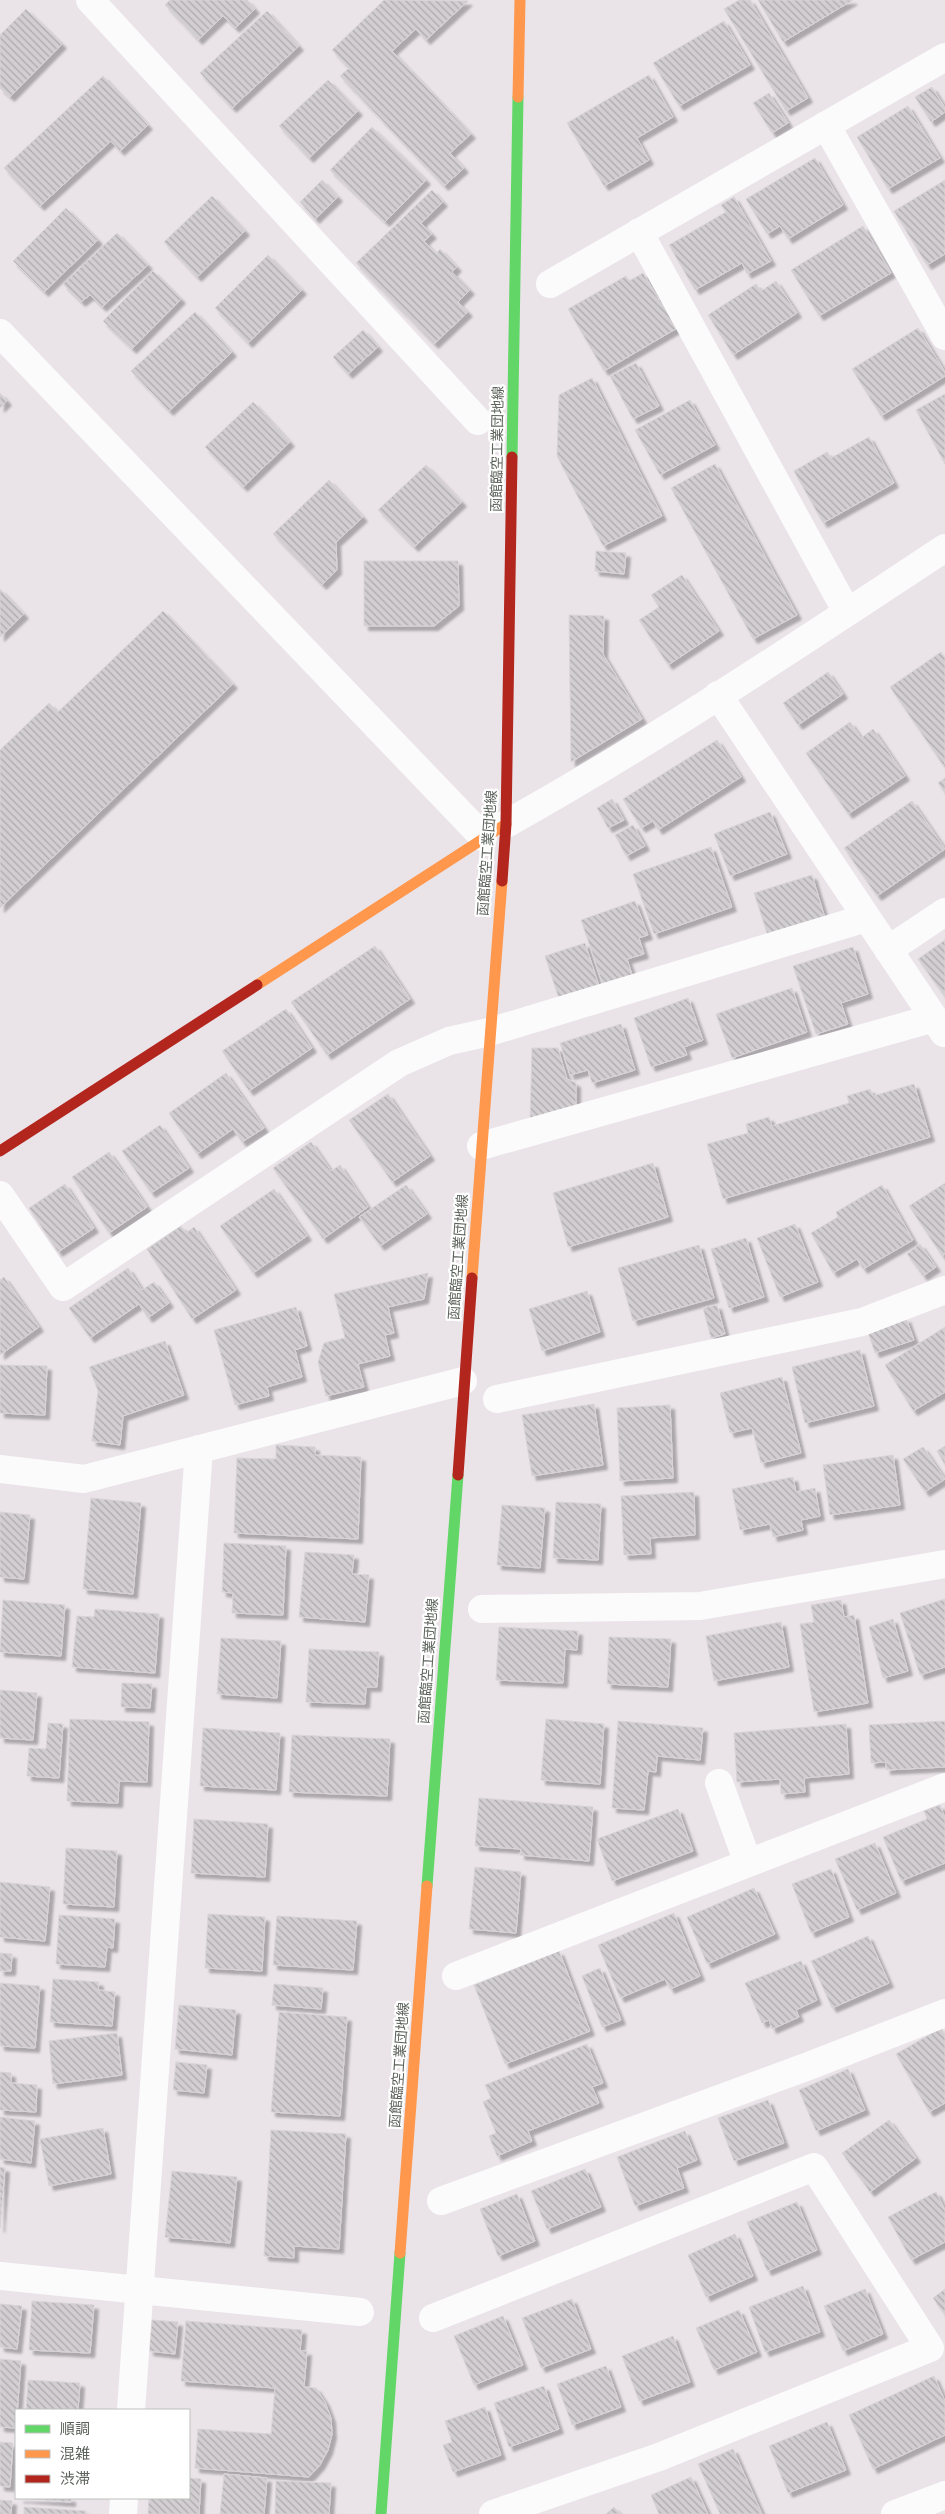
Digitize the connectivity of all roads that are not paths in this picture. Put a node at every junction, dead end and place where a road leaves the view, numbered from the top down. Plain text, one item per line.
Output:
1 (90, 0) edge
2 (520, 0) edge
3 (945, 57) edge
4 (826, 126) junction
5 (639, 232) junction
6 (550, 284) dead end
7 (0, 333) edge
8 (945, 336) edge
9 (478, 421) dead end
10 (945, 548) edge
11 (847, 612) junction
12 (718, 695) junction
13 (506, 824) junction
14 (482, 837) junction
15 (945, 912) edge
16 (866, 918) junction
17 (888, 950) junction
18 (940, 1026) edge
19 (489, 1032) junction
20 (481, 1146) junction
21 (0, 1151) edge
22 (0, 1195) edge
23 (945, 1290) edge
24 (463, 1381) junction
25 (497, 1399) dead end
26 (200, 1449) junction
27 (0, 1469) edge
28 (945, 1564) edge
29 (482, 1609) dead end
30 (719, 1783) dead end
31 (945, 1787) edge
32 (748, 1863) junction
33 (456, 1976) dead end
34 (945, 2013) edge
35 (441, 2201) dead end
36 (0, 2276) edge
37 (139, 2289) junction
38 (360, 2312) dead end
39 (433, 2318) dead end
40 (130, 2409) edge
41 (945, 2495) edge
42 (124, 2499) edge
43 (123, 2514) edge
44 (381, 2514) edge
45 (493, 2514) edge
46 (895, 2514) edge

1 - 9 street
2 - 13 main road, 函館臨空工業団地線
3 - 4 street
4 - 5 street
4 - 8 street
5 - 6 street
5 - 11 street
7 - 14 street
10 - 11 street
11 - 12 street
12 - 13 street
12 - 16 street
13 - 14 main road
13 - 19 main road, 函館臨空工業団地線
14 - 21 main road
15 - 17 street
16 - 17 street
16 - 19 street
17 - 18 street
18 - 20 street
19 - 20 main road, 函館臨空工業団地線
19 - 22 street
20 - 24 main road, 函館臨空工業団地線
23 - 25 street
24 - 26 street
24 - 44 main road, 函館臨空工業団地線
26 - 27 street
26 - 37 street
28 - 29 street
30 - 32 street
31 - 32 street
32 - 33 street
34 - 35 street
36 - 37 street
37 - 38 street
37 - 40 street
39 - 45 street
41 - 46 street
42 - 43 street

